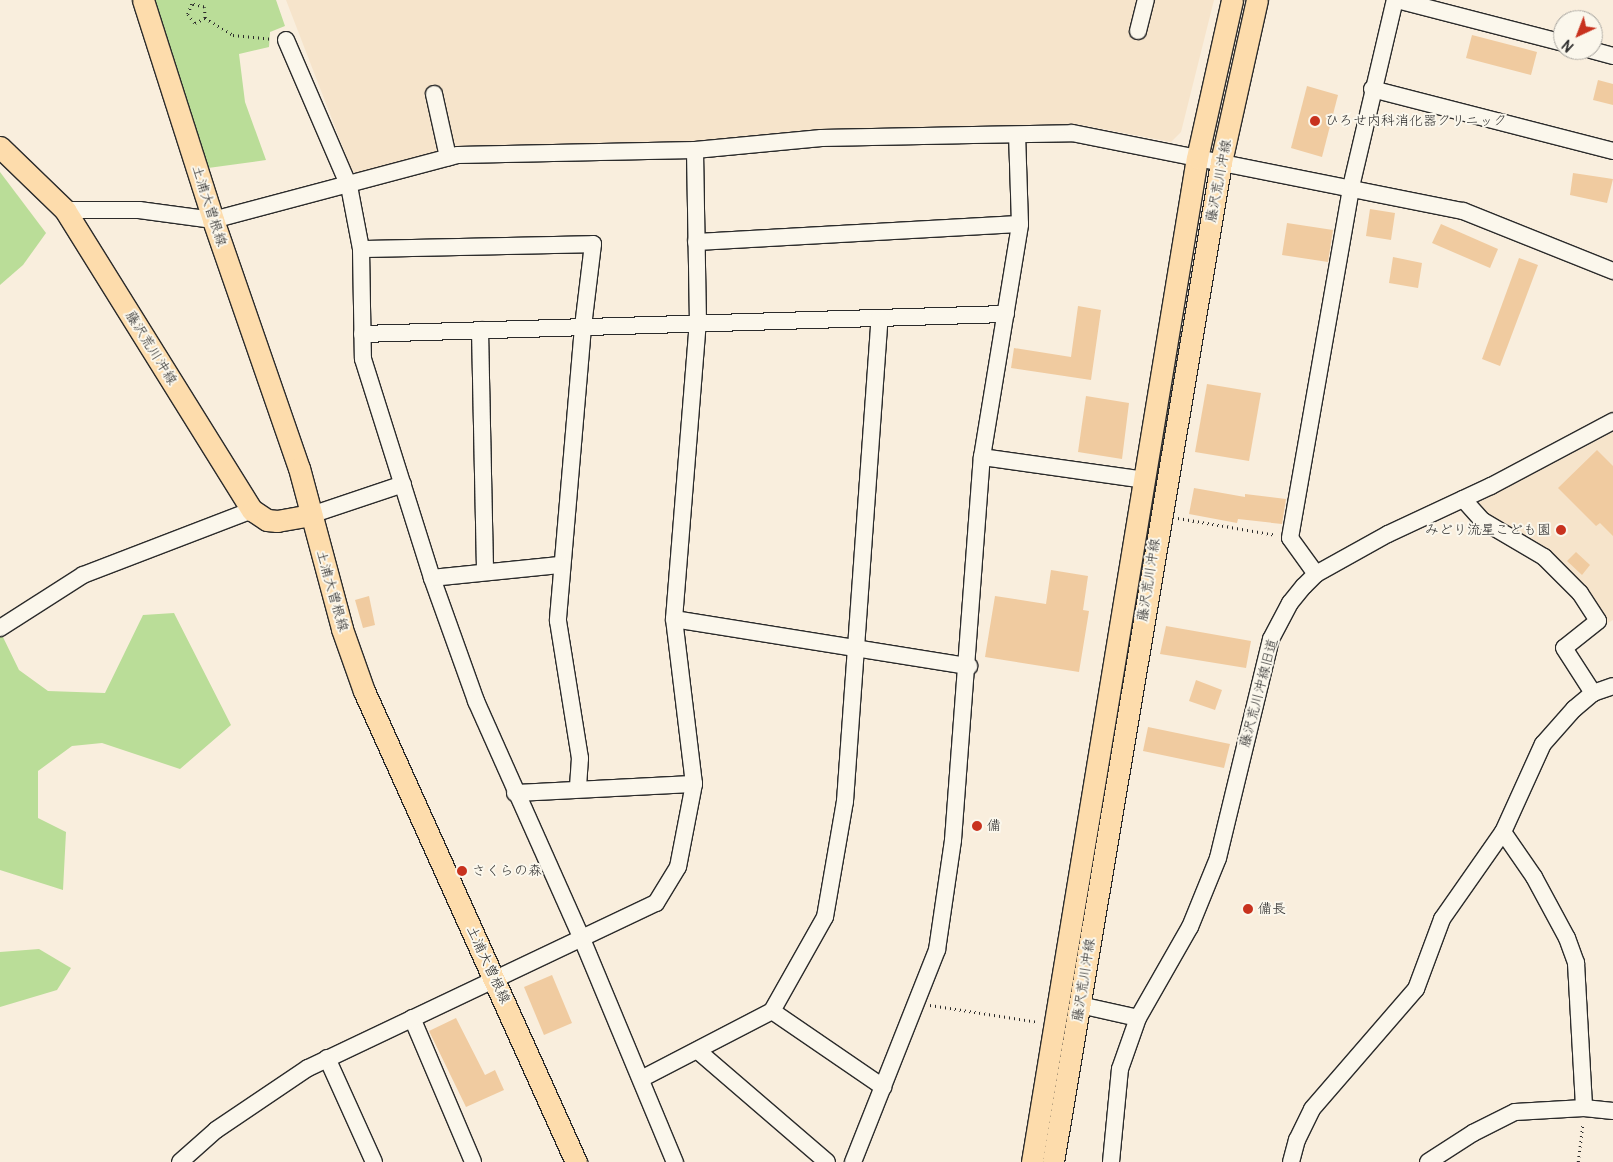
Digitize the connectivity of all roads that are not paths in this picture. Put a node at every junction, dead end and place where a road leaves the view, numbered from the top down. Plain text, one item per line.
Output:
1 (143, 0) edge
2 (1146, 0) edge
3 (1232, 0) edge
4 (1257, 0) edge
5 (1396, 0) edge
6 (1138, 31) dead end
7 (286, 40) road end
8 (1553, 40) edge
9 (1372, 89) junction
10 (434, 94) dead end
11 (1017, 135) junction
12 (0, 147) edge
13 (695, 150) junction
14 (1613, 151) edge
15 (448, 157) junction
16 (1197, 158) junction
17 (1221, 162) junction
18 (349, 186) junction
19 (1351, 187) junction
20 (65, 210) junction
21 (213, 220) junction
22 (1020, 224) junction
23 (696, 242) junction
24 (361, 249) junction
25 (1612, 268) edge
26 (1006, 314) junction
27 (880, 318) junction
28 (698, 323) junction
29 (583, 327) junction
30 (480, 330) junction
31 (362, 334) junction
32 (1613, 421) edge
33 (982, 457) junction
34 (1146, 480) junction
35 (403, 484) junction
36 (1463, 499) junction
37 (252, 510) junction
38 (311, 515) junction
39 (561, 565) junction
40 (485, 572) junction
41 (1316, 574) junction
42 (432, 578) junction
43 (674, 619) junction
44 (0, 628) edge
45 (855, 650) junction
46 (969, 666) junction
47 (1613, 686) edge
48 (1593, 693) junction
49 (694, 784) junction
50 (578, 788) junction
51 (515, 793) junction
52 (1503, 832) junction
53 (582, 939) junction
54 (495, 980) junction
55 (1080, 1005) junction
56 (772, 1011) junction
57 (412, 1018) junction
58 (1138, 1018) junction
59 (698, 1051) junction
60 (327, 1058) junction
61 (641, 1079) junction
62 (883, 1087) junction
63 (1584, 1108) junction
64 (1613, 1111) edge
65 (180, 1162) edge
66 (374, 1162) edge
67 (473, 1162) edge
68 (576, 1162) edge
69 (675, 1162) edge
70 (827, 1162) edge
71 (852, 1162) edge
72 (1032, 1162) edge
73 (1053, 1162) edge
74 (1111, 1162) edge
75 (1291, 1162) edge
76 (1428, 1162) edge

1 - 21 main road, 土浦大曽根線
2 - 6 street
3 - 16 main road, 藤沢荒川沖線
4 - 17 main road, 藤沢荒川沖線
5 - 8 street
5 - 9 street
7 - 18 street
9 - 14 street
9 - 19 street
10 - 15 street
11 - 13 street
11 - 16 street
11 - 22 street
12 - 20 main road, 藤沢荒川沖線
13 - 15 street
13 - 23 street
15 - 18 street
16 - 17 street
16 - 34 main road, 藤沢荒川沖線
17 - 19 street
17 - 55 main road, 藤沢荒川沖線
18 - 21 street
18 - 24 street
19 - 25 street
19 - 41 street
20 - 21 street
20 - 37 main road, 藤沢荒川沖線
21 - 38 main road, 土浦大曽根線
22 - 23 street
22 - 26 street
23 - 28 street
24 - 29 street
24 - 31 street
26 - 27 street
26 - 33 street
27 - 28 street
27 - 45 street
28 - 29 street
28 - 43 street
29 - 30 street
29 - 39 street
30 - 31 street
30 - 40 street
31 - 35 street
32 - 36 street, 藤沢荒川沖線旧道
33 - 34 street
33 - 46 street
34 - 72 main road, 藤沢荒川沖線
35 - 38 street
35 - 42 street
36 - 41 street, 藤沢荒川沖線旧道
36 - 48 street
37 - 38 main road
37 - 44 street
38 - 54 main road, 土浦大曽根線
39 - 40 street
39 - 50 street
40 - 42 street
41 - 58 street, 藤沢荒川沖線旧道
42 - 51 street
43 - 45 street
43 - 49 street
45 - 46 street
45 - 56 street
46 - 62 street
47 - 48 street
48 - 52 street
49 - 50 street
49 - 53 street
50 - 51 street
51 - 53 street
52 - 63 street
52 - 75 street
53 - 54 street
53 - 61 street
54 - 57 street
54 - 68 main road, 土浦大曽根線
55 - 58 street
55 - 73 main road, 藤沢荒川沖線
56 - 59 street
56 - 62 street
57 - 60 street
57 - 67 street
58 - 74 street, 藤沢荒川沖線旧道
59 - 61 street
59 - 70 street
60 - 65 street
60 - 66 street
61 - 69 street
62 - 71 street
63 - 64 street
63 - 76 street

